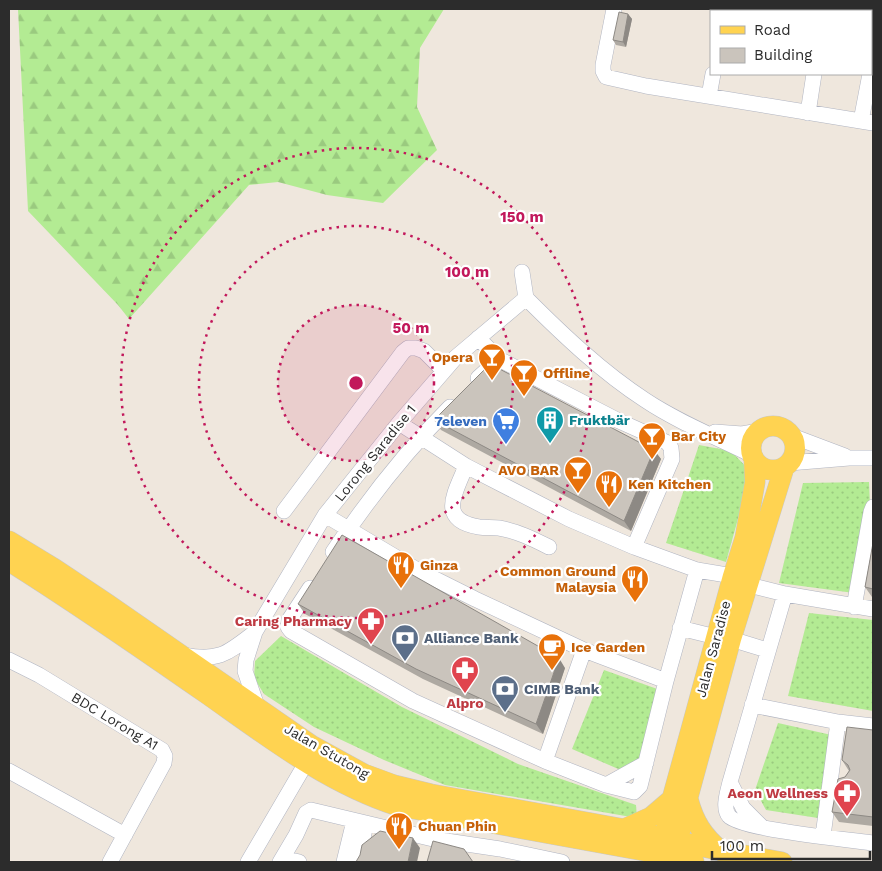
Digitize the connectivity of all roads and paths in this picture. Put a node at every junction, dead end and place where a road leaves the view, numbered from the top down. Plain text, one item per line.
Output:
1 (614, 9) edge
2 (713, 75) edge
3 (814, 75) edge
4 (870, 75) edge
5 (709, 96) junction
6 (808, 112) junction
7 (867, 122) edge
8 (522, 272) dead end
9 (526, 298) junction
10 (478, 338) junction
11 (499, 359) junction
12 (444, 371) junction
13 (398, 423) junction
14 (704, 430) junction
15 (759, 431) junction
16 (792, 436) junction
17 (420, 437) junction
18 (753, 457) junction
19 (849, 458) junction
20 (873, 458) edge
21 (466, 466) junction
22 (786, 466) junction
23 (873, 507) edge
24 (284, 511) dead end
25 (325, 515) junction
26 (348, 529) junction
27 (9, 540) edge
28 (549, 547) dead end
29 (634, 547) junction
30 (869, 552) edge
31 (9, 561) edge
32 (697, 570) junction
33 (741, 580) junction
34 (785, 594) junction
35 (854, 607) junction
36 (873, 609) edge
37 (680, 628) junction
38 (255, 632) junction
39 (724, 638) junction
40 (584, 650) junction
41 (767, 650) junction
42 (179, 654) junction
43 (9, 660) edge
44 (666, 680) junction
45 (752, 705) junction
46 (259, 710) junction
47 (838, 722) junction
48 (873, 726) edge
49 (308, 754) junction
50 (545, 761) junction
51 (9, 770) edge
52 (830, 778) junction
53 (847, 779) edge
54 (680, 798) junction
55 (360, 823) junction
56 (624, 829) junction
57 (125, 835) junction
58 (823, 836) junction
59 (433, 839) junction
60 (873, 843) edge
61 (722, 851) junction
62 (668, 853) edge
63 (429, 854) edge
64 (498, 856) edge
65 (281, 860) edge
66 (110, 862) edge
67 (248, 862) edge
68 (299, 862) edge
69 (344, 862) edge
70 (358, 862) edge
71 (562, 862) edge
72 (694, 862) edge
73 (782, 862) edge

1 - 5 street
2 - 5 street
3 - 6 street
4 - 7 street
5 - 6 street
6 - 7 street
8 - 9 street
9 - 10 street, Lorong Saradise 1
9 - 14 street
10 - 11 street
10 - 12 street, Lorong Saradise 1
11 - 17 street
11 - 29 street
12 - 13 street, Lorong Saradise 1
12 - 24 street
13 - 17 street
13 - 25 street, Lorong Saradise 1
14 - 15 street
14 - 18 street
15 - 16 main road
15 - 18 main road
16 - 19 street
16 - 22 main road
17 - 21 street
17 - 26 street
18 - 22 main road
18 - 33 main road, Jalan Saradise
19 - 20 street
19 - 22 street
21 - 28 street
21 - 29 street
22 - 33 main road, Jalan Saradise
23 - 30 street
25 - 26 street
25 - 38 street, Lorong Saradise 1
26 - 40 street
26 - 50 street
27 - 42 main road, Jalan Stutong
29 - 32 street
30 - 35 street
31 - 49 main road, Jalan Stutong
32 - 33 street
32 - 37 street
33 - 34 street
33 - 39 main road, Jalan Saradise
34 - 35 street
34 - 41 street
35 - 36 street
37 - 39 street
37 - 44 street
38 - 42 street
38 - 46 street
39 - 41 street, Jalan Saradise
39 - 54 main road, Jalan Saradise
40 - 44 street
40 - 50 street
41 - 45 street
42 - 46 main road, Jalan Stutong
43 - 57 street, BDC Lorong A1
44 - 50 street
45 - 47 street
45 - 58 street
46 - 49 main road, Jalan Stutong
47 - 48 street
47 - 52 street
49 - 56 main road, Jalan Stutong
49 - 62 main road, Jalan Stutong
49 - 67 street
51 - 57 street
52 - 53 street
52 - 58 street
54 - 56 main road
54 - 61 main road
54 - 62 main road, Jalan Saradise
55 - 59 street
55 - 65 street
55 - 69 street
55 - 70 street
56 - 62 main road, Jalan Stutong
57 - 66 street, BDC Lorong A1
58 - 60 street
59 - 63 street
59 - 64 street
61 - 62 main road, Jalan Stutong
61 - 73 main road, Jalan Stutong
62 - 72 main road, Jalan Stutong
64 - 71 street
65 - 68 street

